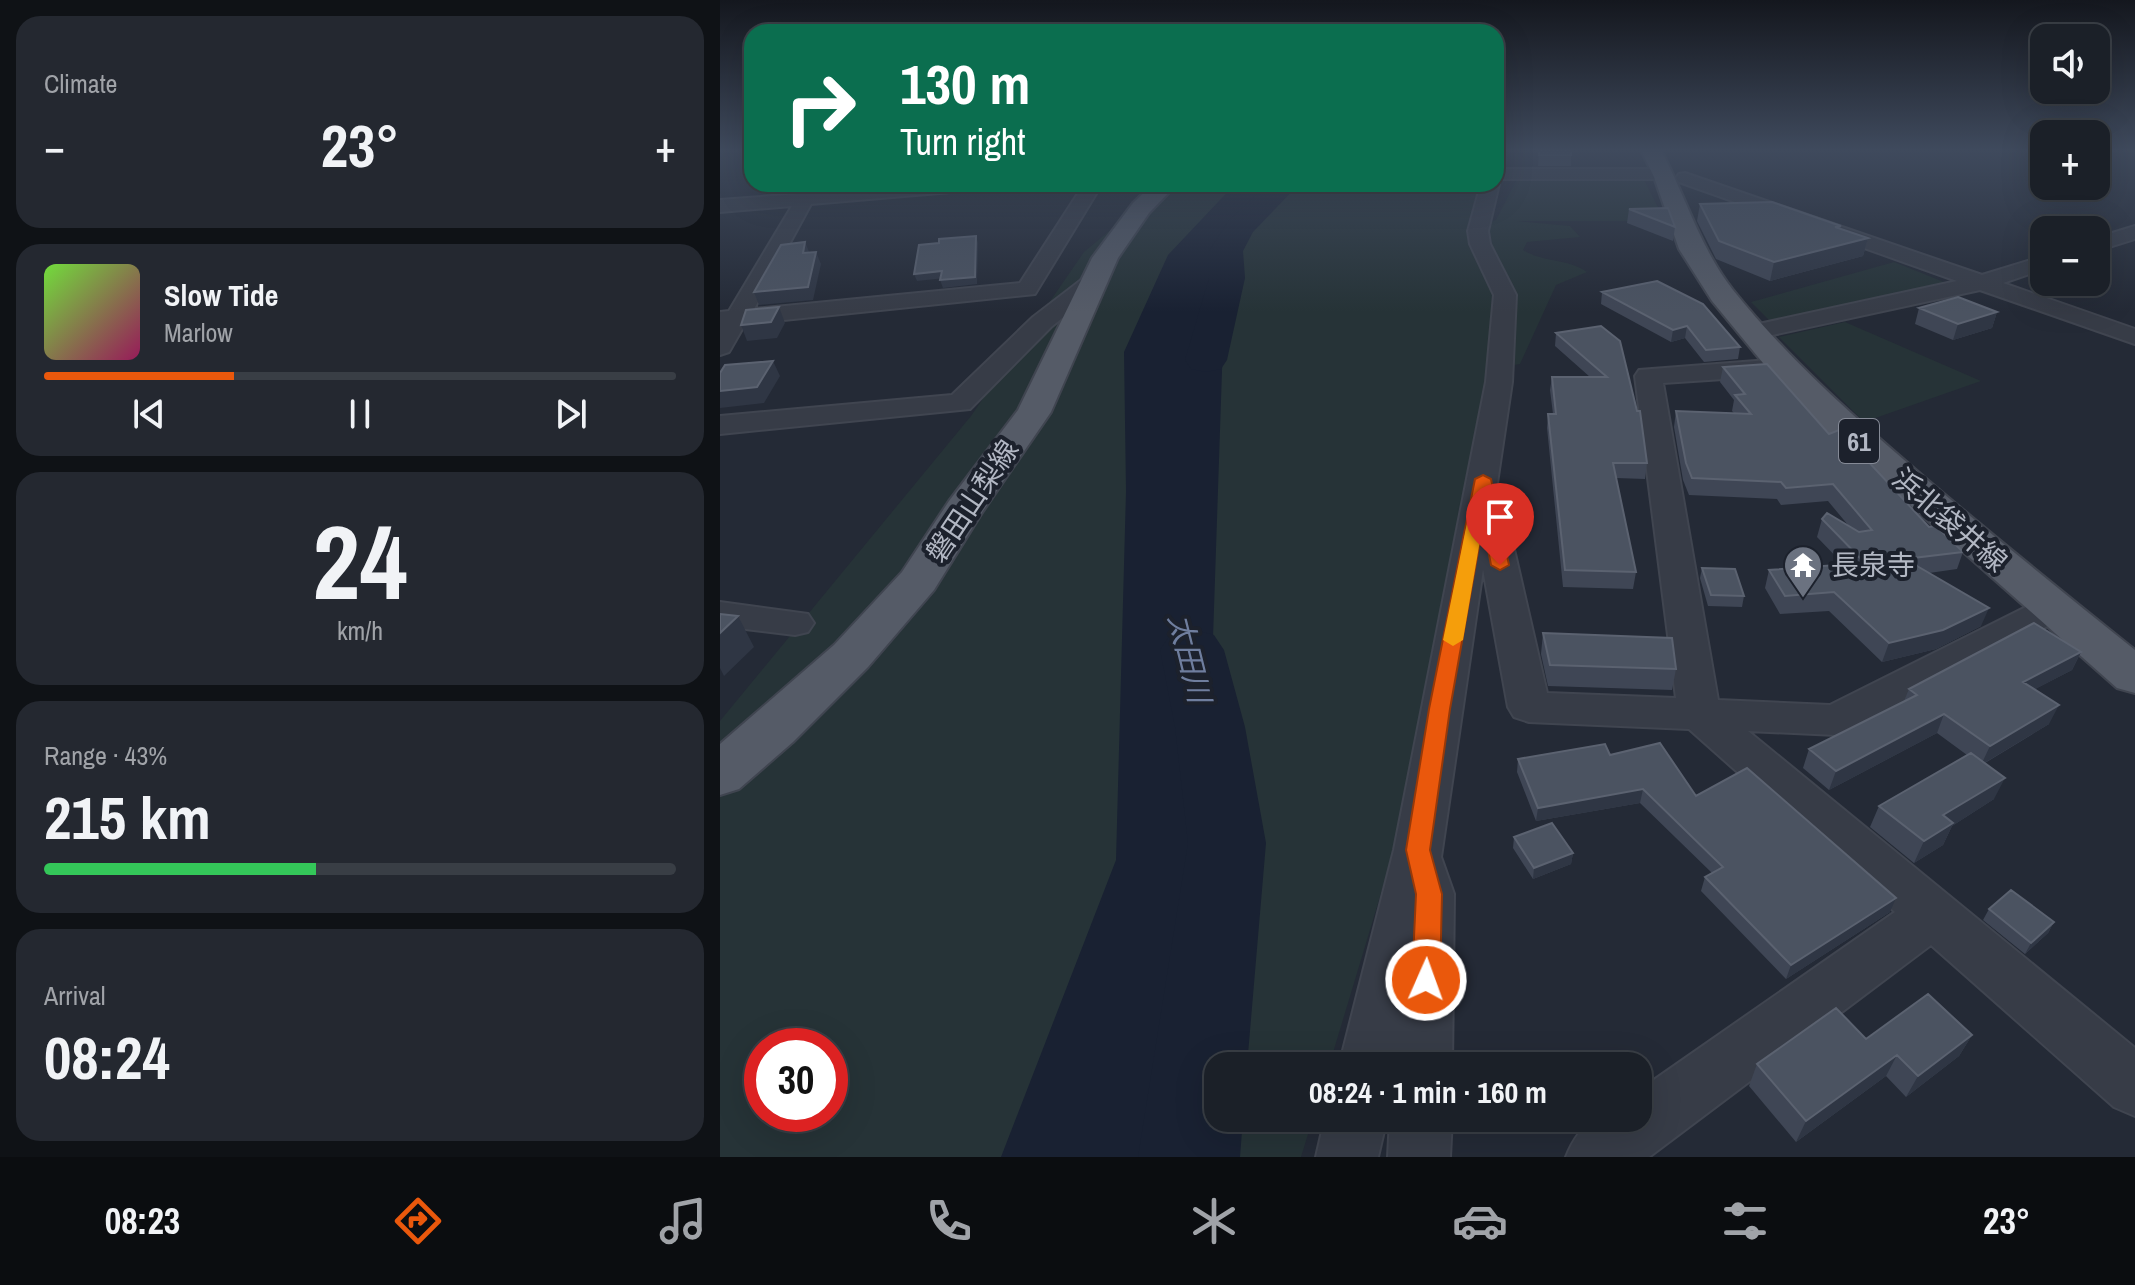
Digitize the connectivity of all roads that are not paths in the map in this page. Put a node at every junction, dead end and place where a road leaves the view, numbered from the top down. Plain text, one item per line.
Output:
1 (801, 204) edge
2 (1080, 204) edge
3 (1145, 204) edge
4 (1485, 204) edge
5 (1681, 204) edge
6 (1767, 204) edge
7 (2135, 232) edge
8 (2110, 240) edge
9 (2030, 267) edge
10 (1093, 282) junction
11 (1981, 283) junction
12 (728, 319) edge
13 (1754, 332) junction
14 (2135, 337) edge
15 (720, 347) edge
16 (1783, 367) junction
17 (720, 428) edge
18 (720, 439) edge
19 (1483, 479) junction
20 (2053, 608) junction
21 (720, 614) edge
22 (795, 623) dead end
23 (2135, 676) edge
24 (1699, 714) junction
25 (720, 774) edge
26 (1418, 850) junction
27 (1933, 914) junction
28 (1371, 1052) edge
29 (1423, 1052) edge
30 (2135, 1086) edge
31 (1353, 1132) edge
32 (1420, 1132) edge
33 (1347, 1157) edge
34 (1419, 1157) edge
35 (1597, 1157) edge

1 - 12 street
2 - 12 street
3 - 10 main road, 磐田山梨線
4 - 19 street
5 - 13 main road, 浜北袋井線 / 61
6 - 11 street
7 - 8 street
9 - 11 street
10 - 17 street
10 - 25 main road, 磐田山梨線
11 - 13 street
11 - 14 street
12 - 15 street
13 - 16 main road, 浜北袋井線 / 61
16 - 20 main road, 浜北袋井線 / 61
16 - 24 street
17 - 18 street
19 - 24 street
19 - 26 street
20 - 23 main road, 浜北袋井線 / 61
20 - 24 street
21 - 22 street
24 - 27 street
26 - 28 street
26 - 29 street
27 - 30 street
27 - 35 street
31 - 33 street
32 - 34 street

